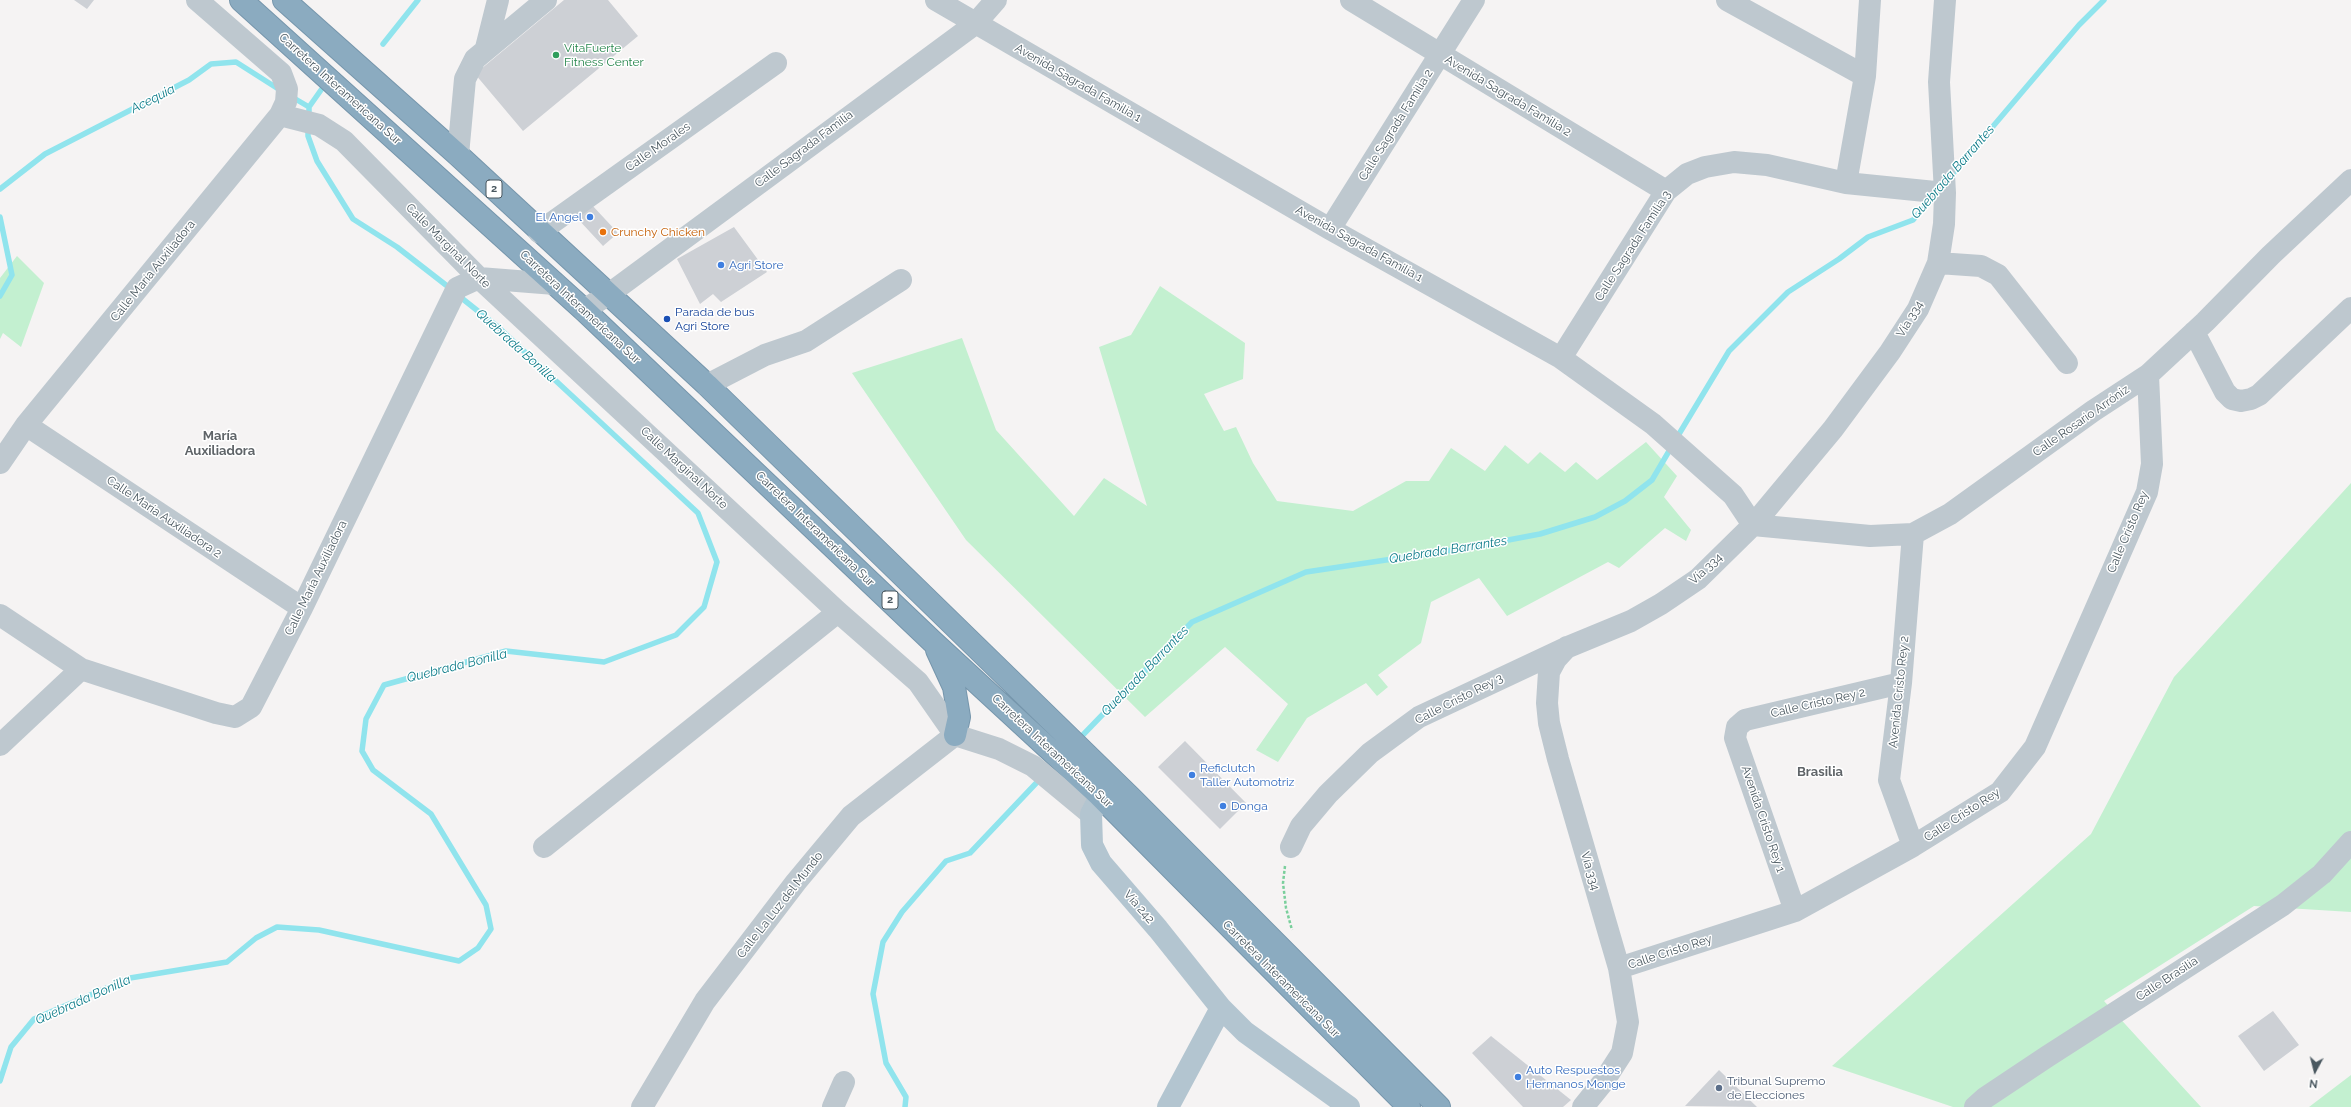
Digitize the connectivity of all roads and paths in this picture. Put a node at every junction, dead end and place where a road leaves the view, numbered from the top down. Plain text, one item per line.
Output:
1 (197, 0) edge
2 (241, 0) edge
3 (284, 0) edge
4 (498, 0) edge
5 (546, 0) edge
6 (936, 0) edge
7 (996, 0) edge
8 (1350, 0) edge
9 (1474, 0) edge
10 (1727, 0) edge
11 (1870, 0) edge
12 (1945, 0) edge
13 (975, 24) junction
14 (486, 48) junction
15 (1439, 55) junction
16 (776, 63) dead end
17 (1865, 76) junction
18 (280, 115) junction
19 (458, 155) junction
20 (2351, 180) edge
21 (1846, 183) junction
22 (1666, 191) junction
23 (1945, 193) junction
24 (1330, 229) junction
25 (540, 232) junction
26 (1938, 263) junction
27 (479, 278) junction
28 (900, 280) dead end
29 (555, 284) junction
30 (609, 294) junction
31 (2351, 308) edge
32 (584, 310) junction
33 (2194, 332) junction
34 (1561, 358) junction
35 (2067, 363) dead end
36 (2148, 375) junction
37 (707, 385) junction
38 (26, 425) junction
39 (0, 463) edge
40 (1753, 525) junction
41 (1913, 534) junction
42 (302, 608) junction
43 (838, 612) junction
44 (0, 615) edge
45 (933, 642) junction
46 (1568, 647) junction
47 (81, 669) junction
48 (1901, 683) junction
49 (1737, 727) joint
50 (955, 735) junction
51 (0, 745) edge
52 (1130, 797) junction
53 (1095, 804) junction
54 (2351, 842) edge
55 (1913, 846) junction
56 (544, 847) dead end
57 (1291, 848) joint
58 (1795, 911) junction
59 (1295, 938) dead end
60 (1619, 968) junction
61 (1221, 1008) junction
62 (844, 1082) dead end
63 (642, 1107) edge
64 (833, 1107) edge
65 (1168, 1107) edge
66 (1349, 1107) edge
67 (1409, 1107) edge
68 (1439, 1107) edge
69 (1583, 1107) edge
70 (1975, 1107) edge

1 - 18 street, Calle María Auxiliadora
2 - 29 highway, Carretera Interamericana Sur / 2
3 - 19 highway, Carretera Interamericana Sur / 2
4 - 14 street
5 - 14 street
6 - 13 street, Avenida Sagrada Familia 1
7 - 13 street, Calle Sagrada Familia
8 - 15 street, Avenida Sagrada Familia 2
9 - 15 street, Calle Sagrada Familia 2
10 - 17 street
11 - 17 street
12 - 23 street, Vía 334
13 - 24 street, Avenida Sagrada Familia 1
13 - 30 street, Calle Sagrada Familia
14 - 19 street
15 - 22 street, Avenida Sagrada Familia 2
15 - 24 street, Calle Sagrada Familia 2
16 - 25 street, Calle Morales
17 - 21 street
18 - 27 street, Calle Marginal Norte
18 - 38 street, Calle María Auxiliadora
19 - 25 highway, Carretera Interamericana Sur / 2
20 - 33 street, Calle Rosario Arróniz
21 - 22 street, Calle Sagrada Familia 3
21 - 23 street, Calle Sagrada Familia 3
22 - 34 street, Calle Sagrada Familia 3
23 - 26 street, Vía 334
24 - 34 street, Avenida Sagrada Familia 1
25 - 30 highway, Carretera Interamericana Sur / 2
26 - 35 street
26 - 40 street, Vía 334
27 - 29 street, Calle María Auxiliadora
27 - 42 street, Calle María Auxiliadora
27 - 43 street, Calle Marginal Norte
28 - 37 street
29 - 32 highway, Carretera Interamericana Sur / 2
30 - 32 street, Calle Sagrada Familia
30 - 37 highway, Carretera Interamericana Sur / 2
31 - 33 street
32 - 45 highway, Carretera Interamericana Sur / 2
33 - 36 street, Calle Rosario Arróniz
34 - 40 street, Avenida Sagrada Familia 1
36 - 41 street, Calle Rosario Arróniz
36 - 55 street, Calle Cristo Rey
37 - 52 highway, Carretera Interamericana Sur / 2
38 - 39 street, Calle María Auxiliadora
38 - 42 street, Calle María Auxiliadora 2
40 - 41 street, Calle Rosario Arróniz
40 - 46 street, Vía 334
41 - 48 street, Avenida Cristo Rey 2
42 - 47 street, Calle María Auxiliadora
43 - 50 street, Calle Marginal Norte
43 - 56 street
44 - 47 street, Calle María Auxiliadora
45 - 50 highway
45 - 53 highway, Carretera Interamericana Sur / 2
46 - 57 street, Calle Cristo Rey 3
46 - 60 street, Vía 334
47 - 51 street
48 - 49 street, Calle Cristo Rey 2
48 - 55 street, Avenida Cristo Rey 2
49 - 58 street, Avenida Cristo Rey 1
50 - 53 street
50 - 63 street, Calle La Luz del Mundo
52 - 53 main road
52 - 68 highway, Carretera Interamericana Sur / 2
53 - 61 main road, Vía 242
53 - 67 highway, Carretera Interamericana Sur / 2
54 - 70 street, Calle Brasilia
55 - 58 street, Calle Cristo Rey
57 - 59 path
58 - 60 street, Calle Cristo Rey
60 - 69 street, Vía 334
61 - 65 main road
61 - 66 main road, Vía 242
62 - 64 street

